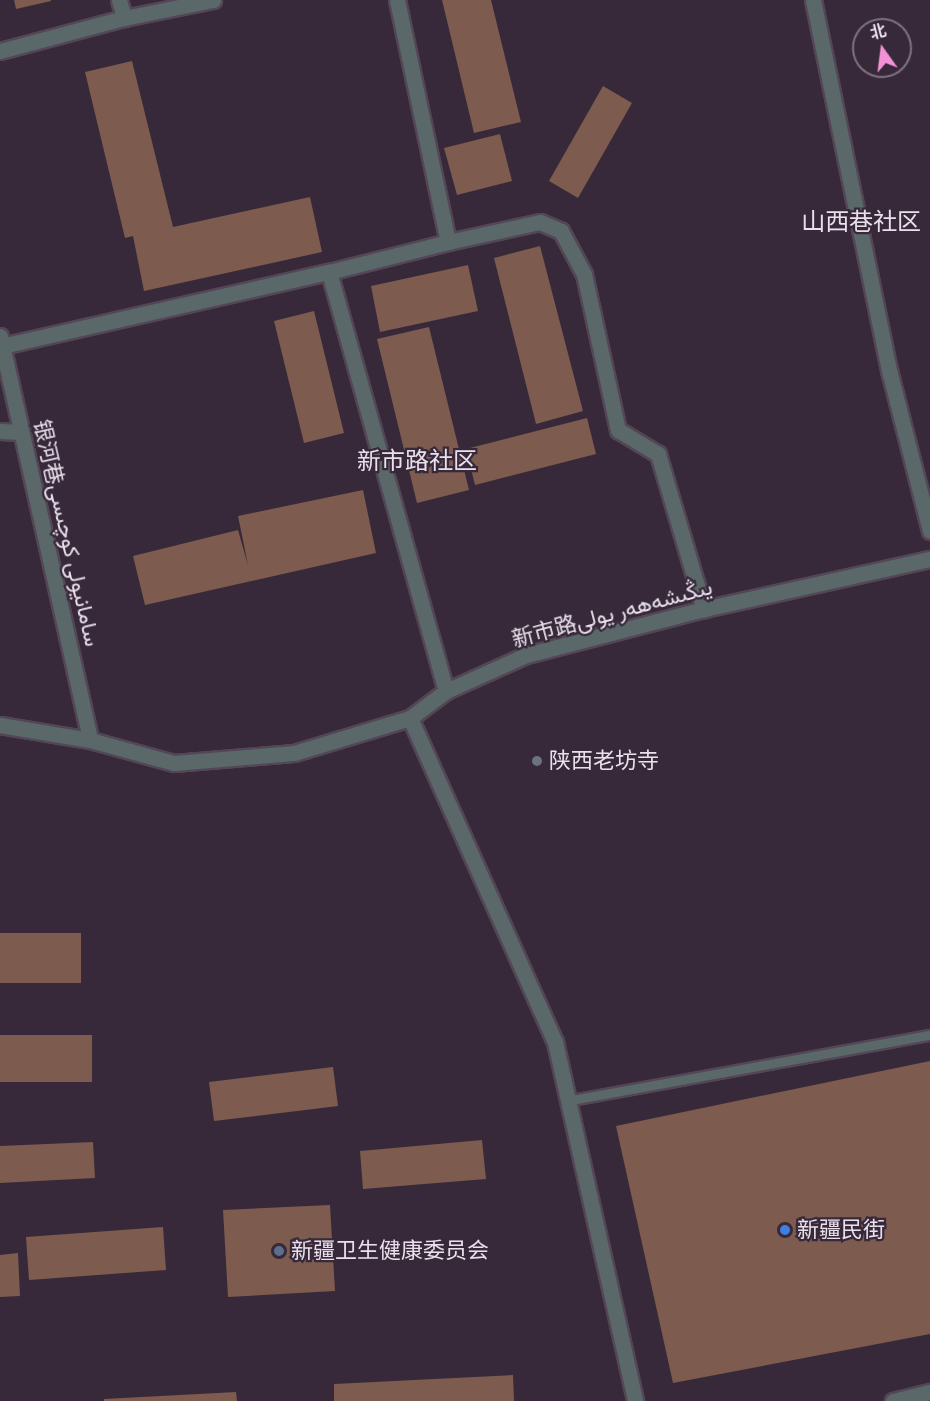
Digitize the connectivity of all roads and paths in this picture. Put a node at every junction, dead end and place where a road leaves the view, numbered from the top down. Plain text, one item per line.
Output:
1 (119, 0) edge
2 (213, 0) edge
3 (397, 0) edge
4 (813, 0) edge
5 (124, 18) junction
6 (0, 51) edge
7 (448, 242) junction
8 (329, 272) junction
9 (1, 341) edge
10 (0, 431) edge
11 (21, 432) junction
12 (930, 531) edge
13 (930, 559) edge
14 (704, 609) junction
15 (446, 691) junction
16 (410, 718) junction
17 (0, 725) edge
18 (90, 740) junction
19 (930, 1035) edge
20 (571, 1100) junction
21 (930, 1392) edge
22 (635, 1401) edge
23 (893, 1401) edge

1 - 5 street
2 - 5 street
3 - 7 street
4 - 12 street
5 - 6 street
7 - 8 street
7 - 14 street
8 - 9 street
8 - 15 street
9 - 11 street, 银河巷سامانيولى كوچىسى
10 - 11 street
11 - 18 street, 银河巷سامانيولى كوچىسى
13 - 14 street, 新市路يىڭىشەھەر يولى
14 - 15 street, 新市路يىڭىشەھەر يولى
15 - 16 street, 新市路يىڭىشەھەر يولى
16 - 18 street, 新市路يىڭىشەھەر يولى
16 - 20 street
17 - 18 street, 新市路يىڭىشەھەر يولى
19 - 20 lane
20 - 22 street
21 - 23 street

